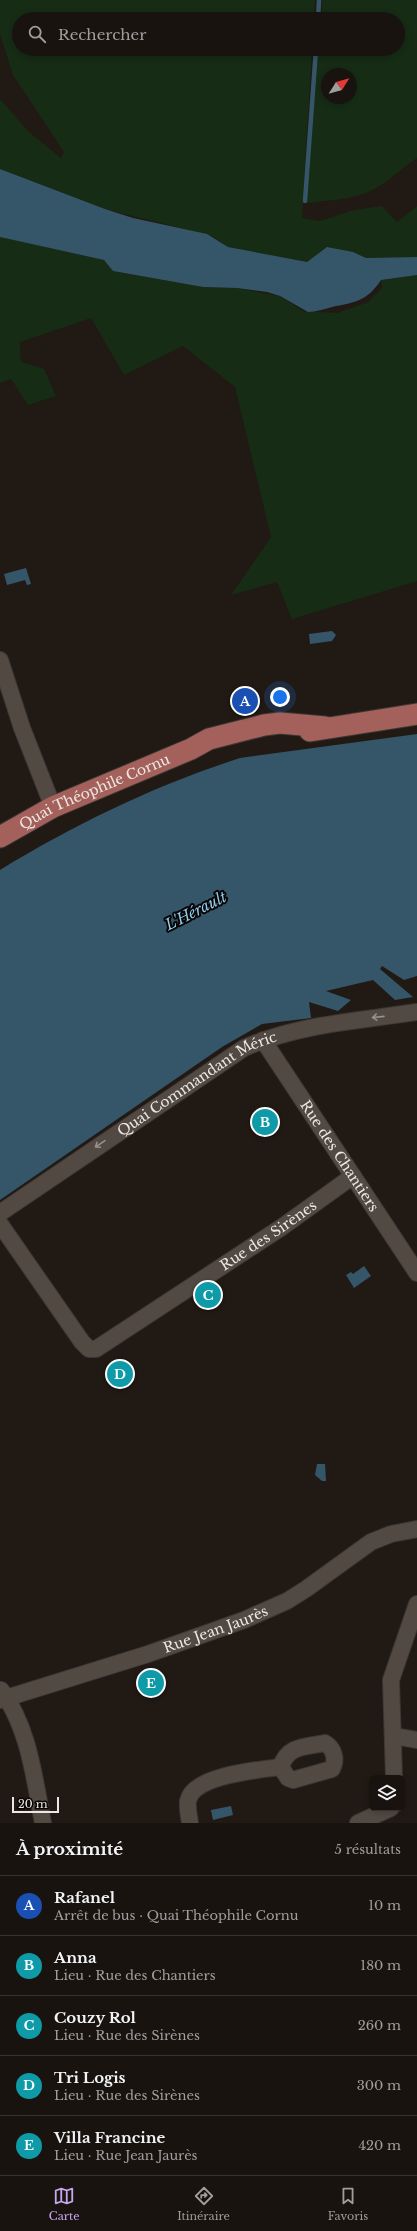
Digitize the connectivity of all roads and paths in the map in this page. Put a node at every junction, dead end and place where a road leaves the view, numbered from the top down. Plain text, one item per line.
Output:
1 (0, 660) edge
2 (417, 714) edge
3 (53, 808) junction
4 (0, 837) edge
5 (417, 1012) edge
6 (263, 1040) junction
7 (353, 1176) junction
8 (0, 1213) edge
9 (0, 1224) edge
10 (417, 1273) edge
11 (417, 1529) edge
12 (417, 1604) edge
13 (2, 1696) edge
14 (394, 1736) junction
15 (417, 1740) edge
16 (281, 1766) dead end
17 (394, 1775) edge
18 (384, 1811) edge
19 (43, 1823) edge
20 (190, 1823) edge
21 (358, 1823) edge

1 - 3 street
2 - 3 main road, Quai Théophile Cornu
3 - 4 main road, Quai Théophile Cornu
5 -> 6 street, Quai Commandant Méric
6 - 7 street, Rue des Chantiers
6 -> 8 street, Quai Commandant Méric
7 - 9 street, Rue des Sirènes
7 - 10 street, Rue des Chantiers
11 - 13 street, Rue Jean Jaurès
12 - 14 street
13 - 19 street
14 - 15 street
14 - 17 street
16 - 20 street
18 - 21 street

